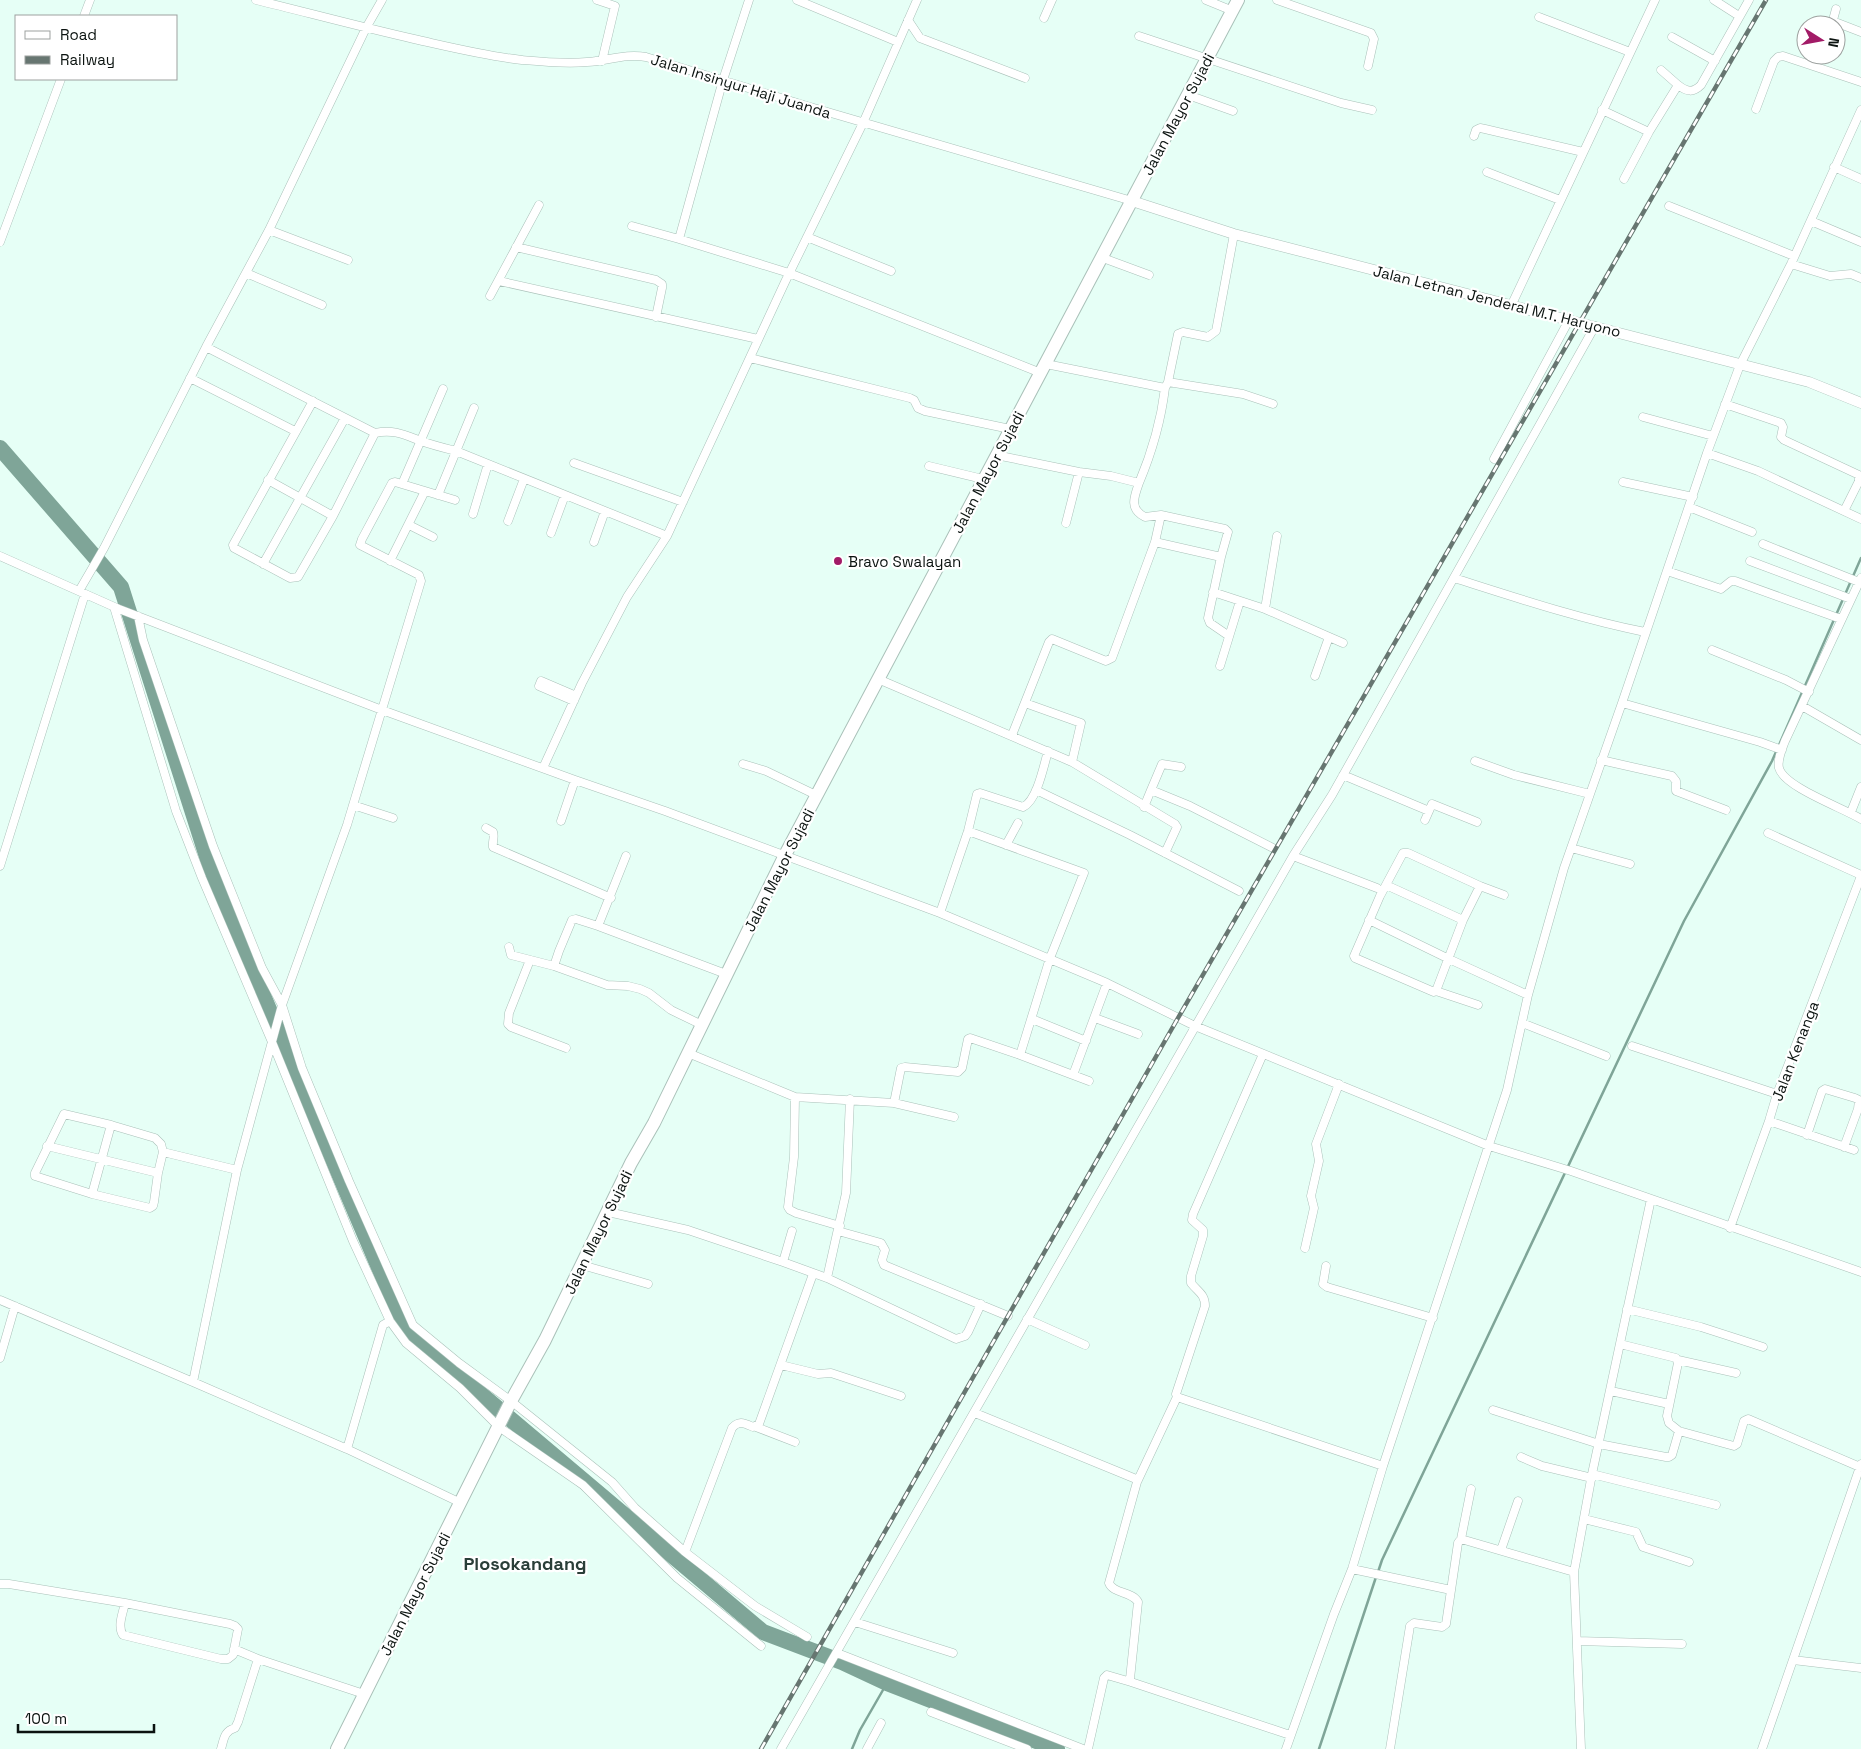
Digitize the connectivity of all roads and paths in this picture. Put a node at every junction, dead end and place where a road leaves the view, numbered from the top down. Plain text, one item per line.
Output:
1 (90, 0) edge
2 (257, 0) edge
3 (382, 0) edge
4 (597, 0) edge
5 (749, 0) edge
6 (797, 0) edge
7 (917, 0) edge
8 (1052, 0) edge
9 (1206, 0) edge
10 (1277, 0) edge
11 (1655, 0) edge
12 (1714, 0) edge
13 (1749, 0) edge
14 (608, 2) edge
15 (1235, 5) edge
16 (1836, 9) dead end
17 (84, 15) edge
18 (1739, 16) junction
19 (1539, 17) dead end
20 (1044, 18) dead end
21 (908, 20) junction
22 (366, 28) junction
23 (1861, 32) edge
24 (1139, 36) dead end
25 (1672, 37) dead end
26 (898, 42) junction
27 (1630, 52) junction
28 (1208, 58) junction
29 (602, 61) junction
30 (1715, 61) junction
31 (1368, 66) dead end
32 (1661, 70) dead end
33 (1025, 78) dead end
34 (61, 80) edge
35 (723, 80) junction
36 (1861, 82) edge
37 (1678, 85) junction
38 (1188, 95) junction
39 (1756, 109) dead end
40 (1372, 110) dead end
41 (1602, 110) junction
42 (1861, 110) edge
43 (1233, 111) dead end
44 (863, 123) junction
45 (1858, 123) edge
46 (1649, 132) junction
47 (1474, 136) dead end
48 (1582, 152) junction
49 (1834, 167) junction
50 (1487, 172) dead end
51 (1624, 179) dead end
52 (1861, 179) edge
53 (1560, 200) junction
54 (1132, 201) junction
55 (539, 205) dead end
56 (1669, 206) dead end
57 (1811, 221) junction
58 (632, 226) dead end
59 (269, 230) junction
60 (1234, 234) junction
61 (807, 237) junction
62 (679, 239) junction
63 (0, 242) edge
64 (1861, 242) edge
65 (516, 247) junction
66 (1102, 258) junction
67 (348, 260) dead end
68 (1792, 260) junction
69 (890, 271) dead end
70 (246, 273) junction
71 (789, 273) junction
72 (1149, 275) dead end
73 (1861, 278) edge
74 (499, 281) junction
75 (490, 296) dead end
76 (1512, 304) junction
77 (322, 305) dead end
78 (656, 317) junction
79 (1569, 320) junction
80 (1595, 326) junction
81 (758, 339) junction
82 (206, 347) junction
83 (750, 358) junction
84 (1740, 365) junction
85 (1043, 369) junction
86 (190, 378) junction
87 (1166, 385) junction
88 (443, 389) dead end
89 (313, 401) junction
90 (1861, 403) edge
91 (1273, 404) dead end
92 (1725, 404) junction
93 (474, 408) dead end
94 (1643, 417) dead end
95 (345, 418) junction
96 (1010, 428) junction
97 (295, 431) junction
98 (375, 433) junction
99 (1714, 436) junction
100 (422, 441) junction
101 (456, 451) junction
102 (1707, 453) junction
103 (996, 455) junction
104 (1494, 459) dead end
105 (574, 463) dead end
106 (488, 464) junction
107 (929, 466) dead end
108 (1079, 472) junction
109 (524, 479) junction
110 (983, 479) junction
111 (268, 480) junction
112 (1623, 482) dead end
113 (1139, 483) junction
114 (402, 484) junction
115 (425, 491) junction
116 (438, 495) junction
117 (565, 495) junction
118 (1692, 497) junction
119 (300, 498) junction
120 (455, 500) dead end
121 (682, 502) junction
122 (1689, 507) junction
123 (606, 511) junction
124 (1844, 511) junction
125 (473, 514) dead end
126 (1161, 515) junction
127 (334, 516) junction
128 (1861, 519) edge
129 (508, 521) dead end
130 (1066, 523) dead end
131 (409, 525) junction
132 (1752, 532) dead end
133 (551, 533) dead end
134 (667, 536) junction
135 (1277, 536) dead end
136 (433, 537) dead end
137 (594, 542) dead end
138 (1155, 542) junction
139 (1763, 544) dead end
140 (0, 556) edge
141 (1221, 557) junction
142 (390, 561) junction
143 (1750, 561) dead end
144 (263, 564) junction
145 (1667, 571) junction
146 (1454, 578) junction
147 (1858, 580) edge
148 (1213, 592) junction
149 (82, 593) junction
150 (1848, 598) junction
151 (1240, 601) junction
152 (117, 608) junction
153 (1265, 608) junction
154 (137, 615) junction
155 (1836, 617) junction
156 (1645, 632) junction
157 (1229, 636) junction
158 (1329, 637) junction
159 (1343, 643) dead end
160 (1712, 650) dead end
161 (1220, 666) dead end
162 (1315, 676) dead end
163 (878, 679) junction
164 (1809, 692) junction
165 (1025, 703) junction
166 (1622, 703) junction
167 (1802, 706) junction
168 (382, 710) junction
169 (1012, 735) junction
170 (1861, 740) edge
171 (1778, 749) junction
172 (1048, 751) junction
173 (1601, 760) junction
174 (1475, 761) dead end
175 (1072, 762) junction
176 (743, 764) dead end
177 (1181, 767) dead end
178 (543, 768) junction
179 (1343, 775) junction
180 (575, 780) junction
181 (1861, 787) edge
182 (1036, 790) junction
183 (1151, 790) junction
184 (1590, 794) junction
185 (816, 795) junction
186 (353, 805) junction
187 (1144, 807) junction
188 (1726, 810) dead end
189 (1429, 811) junction
190 (1850, 812) junction
191 (393, 818) dead end
192 (1861, 819) edge
193 (1425, 820) dead end
194 (561, 821) dead end
195 (1477, 822) dead end
196 (1018, 823) dead end
197 (486, 828) dead end
198 (968, 831) junction
199 (1768, 833) dead end
200 (1006, 845) junction
201 (1273, 848) dead end
202 (1571, 848) junction
203 (1166, 853) junction
204 (785, 854) junction
205 (626, 856) dead end
206 (1293, 856) junction
207 (1630, 864) dead end
208 (0, 866) edge
209 (1861, 875) edge
210 (1386, 885) junction
211 (1480, 886) junction
212 (1377, 888) dead end
213 (1239, 891) dead end
214 (1504, 895) dead end
215 (610, 898) junction
216 (940, 913) junction
217 (1369, 920) junction
218 (1463, 920) junction
219 (598, 926) junction
220 (509, 947) dead end
221 (1050, 958) junction
222 (1449, 959) junction
223 (530, 960) junction
224 (554, 966) junction
225 (726, 974) junction
226 (1107, 983) junction
227 (1436, 991) junction
228 (1528, 995) junction
229 (1478, 1005) dead end
230 (281, 1008) junction
231 (1095, 1018) junction
232 (1032, 1019) junction
233 (1522, 1023) junction
234 (702, 1025) junction
235 (1195, 1026) junction
236 (1138, 1034) dead end
237 (272, 1040) junction
238 (1086, 1041) junction
239 (1632, 1046) dead end
240 (566, 1048) dead end
241 (688, 1054) junction
242 (1263, 1054) junction
243 (1020, 1055) junction
244 (1606, 1056) dead end
245 (1073, 1075) junction
246 (1089, 1081) dead end
247 (1339, 1084) junction
248 (1777, 1094) junction
249 (795, 1096) junction
250 (850, 1099) junction
251 (894, 1103) junction
252 (954, 1117) dead end
253 (1769, 1120) junction
254 (111, 1125) junction
255 (1807, 1135) junction
256 (47, 1146) junction
257 (1489, 1146) junction
258 (1844, 1147) junction
259 (1854, 1150) dead end
260 (163, 1152) junction
261 (102, 1160) junction
262 (237, 1170) junction
263 (158, 1173) junction
264 (92, 1194) junction
265 (1651, 1199) junction
266 (608, 1212) junction
267 (839, 1228) junction
268 (1730, 1228) junction
269 (792, 1231) dead end
270 (1305, 1248) dead end
271 (783, 1262) junction
272 (582, 1265) junction
273 (1326, 1266) dead end
274 (1861, 1272) edge
275 (813, 1274) junction
276 (827, 1278) junction
277 (648, 1284) dead end
278 (0, 1300) edge
279 (981, 1304) junction
280 (15, 1306) junction
281 (1627, 1310) junction
282 (1008, 1316) dead end
283 (1432, 1318) junction
284 (390, 1320) junction
285 (1027, 1320) junction
286 (1620, 1344) junction
287 (1086, 1346) dead end
288 (1763, 1347) dead end
289 (0, 1358) edge
290 (1678, 1360) junction
291 (781, 1365) junction
292 (1736, 1373) dead end
293 (193, 1382) junction
294 (1611, 1391) junction
295 (902, 1396) dead end
296 (1177, 1397) junction
297 (510, 1403) junction
298 (1669, 1404) junction
299 (1493, 1410) dead end
300 (975, 1413) junction
301 (500, 1425) junction
302 (756, 1427) junction
303 (1680, 1431) junction
304 (795, 1442) dead end
305 (1599, 1444) junction
306 (346, 1449) junction
307 (1521, 1457) dead end
308 (1383, 1466) junction
309 (1860, 1466) edge
310 (1592, 1476) junction
311 (1137, 1482) junction
312 (1857, 1488) edge
313 (1471, 1489) dead end
314 (1518, 1501) dead end
315 (461, 1503) junction
316 (1716, 1505) dead end
317 (1584, 1519) junction
318 (1460, 1539) junction
319 (1500, 1550) junction
320 (685, 1552) junction
321 (1689, 1562) dead end
322 (1352, 1569) junction
323 (1574, 1572) junction
324 (0, 1584) edge
325 (1451, 1590) junction
326 (125, 1603) junction
327 (855, 1622) junction
328 (807, 1637) dead end
329 (1577, 1641) junction
330 (1682, 1644) dead end
331 (761, 1646) dead end
332 (234, 1649) junction
333 (953, 1652) dead end
334 (836, 1654) junction
335 (258, 1659) junction
336 (1793, 1660) junction
337 (1861, 1668) edge
338 (1131, 1682) junction
339 (364, 1694) junction
340 (931, 1712) dead end
341 (881, 1723) dead end
342 (1290, 1735) junction
343 (221, 1749) edge
344 (337, 1749) edge
345 (782, 1749) edge
346 (867, 1749) edge
347 (1027, 1749) edge
348 (1083, 1749) edge
349 (1088, 1749) edge
350 (1286, 1749) edge
351 (1390, 1749) edge
352 (1581, 1749) edge
353 (1762, 1749) edge

1 - 17 street
2 - 22 street, Jalan Insinyur Haji Juanda
3 - 22 street
4 - 14 street
5 - 35 street
6 - 26 street
7 - 21 street
8 - 20 street
9 - 15 street
10 - 31 street
11 - 27 street
12 - 18 street
13 - 18 street
14 - 29 street
15 - 28 highway, Jalan Mayor Sujadi
16 - 23 street
18 - 30 street
19 - 27 street
21 - 26 street
21 - 33 street
22 - 29 street, Jalan Insinyur Haji Juanda
22 - 59 street
24 - 28 street
25 - 30 street
26 - 44 street
27 - 41 street
28 - 38 highway, Jalan Mayor Sujadi
28 - 40 street
29 - 35 street, Jalan Insinyur Haji Juanda
30 - 37 street
32 - 37 street
34 - 63 street
35 - 44 street, Jalan Insinyur Haji Juanda
35 - 62 street
36 - 39 street
37 - 46 street
38 - 43 street
38 - 54 highway, Jalan Mayor Sujadi
41 - 46 street
41 - 48 street
42 - 45 street
44 - 54 street, Jalan Insinyur Haji Juanda
44 - 61 street
45 - 49 street
46 - 51 street
47 - 48 street
48 - 53 street
49 - 52 street
49 - 57 street
50 - 53 street
53 - 76 street
54 - 60 main road, Jalan Letnan Jenderal M.T. Haryono
54 - 66 highway, Jalan Mayor Sujadi
55 - 65 street
56 - 68 street
57 - 64 street
57 - 68 street
58 - 62 street
59 - 67 street
59 - 70 street
60 - 76 main road, Jalan Letnan Jenderal M.T. Haryono
60 - 87 street
61 - 69 street
61 - 71 street
62 - 71 street
65 - 74 street
65 - 78 street
66 - 72 street
66 - 85 highway, Jalan Mayor Sujadi
68 - 73 street
68 - 84 street
70 - 77 street
70 - 82 street
71 - 81 street
71 - 85 street
74 - 75 street
74 - 78 street
76 - 79 main road, Jalan Letnan Jenderal M.T. Haryono
78 - 81 street
79 - 80 main road, Jalan Letnan Jenderal M.T. Haryono
79 - 104 street
80 - 84 main road, Jalan Letnan Jenderal M.T. Haryono
80 - 146 street
81 - 83 street
82 - 86 street
82 - 89 street
83 - 96 street
83 - 121 street
84 - 90 main road, Jalan Letnan Jenderal M.T. Haryono
84 - 92 street
85 - 87 street
85 - 96 highway, Jalan Mayor Sujadi
86 - 97 street
86 - 149 street
87 - 91 street
87 - 113 street
88 - 100 street
89 - 95 street
89 - 97 street
92 - 99 street
92 - 124 street
93 - 101 street
94 - 99 street
95 - 98 street
95 - 119 street
96 - 103 highway, Jalan Mayor Sujadi
97 - 111 street
98 - 100 street
98 - 127 street
99 - 102 street
100 - 101 street
100 - 114 street
101 - 106 street
101 - 116 street
102 - 118 street
102 - 124 street
103 - 108 street
103 - 110 highway, Jalan Mayor Sujadi
105 - 121 street
106 - 109 street
106 - 125 street
107 - 110 street
108 - 113 street
108 - 130 street
109 - 117 street
109 - 129 street
110 - 163 highway, Jalan Mayor Sujadi
111 - 119 street
111 - 144 street
112 - 118 street
113 - 126 street
114 - 115 street
114 - 142 street
115 - 116 street
115 - 131 street
116 - 120 street
117 - 123 street
117 - 133 street
118 - 122 street
119 - 127 street
119 - 144 street
121 - 134 street
122 - 132 street
122 - 145 street
123 - 134 street
123 - 137 street
124 - 128 street
126 - 138 street
126 - 141 street
127 - 144 street
131 - 136 street
131 - 142 street
134 - 178 street
135 - 153 street
138 - 141 street
138 - 165 street
139 - 147 street
140 - 149 street
141 - 148 street
142 - 168 street
143 - 150 street
145 - 155 street
145 - 156 street
146 - 156 street
146 - 179 street
147 - 150 street
148 - 151 street
148 - 157 street
149 - 152 street
149 - 208 street
150 - 155 street
151 - 153 street
151 - 157 street
152 - 154 street
152 - 237 street
153 - 158 street
154 - 168 street
154 - 230 street
155 - 164 street
156 - 166 street
157 - 161 street
158 - 159 street
158 - 162 street
160 - 164 street
163 - 169 street
163 - 185 highway, Jalan Mayor Sujadi
164 - 167 street
165 - 169 street
165 - 175 street
166 - 171 street
166 - 173 street
167 - 170 street
167 - 171 street
168 - 178 street
168 - 186 street
169 - 172 street
171 - 190 street
172 - 175 street
172 - 182 street
173 - 184 street
173 - 188 street
174 - 184 street
175 - 187 street
176 - 185 street
177 - 183 street
178 - 180 street
179 - 189 street
179 - 206 street
180 - 194 street
180 - 204 street
181 - 190 street
182 - 198 street
182 - 203 street
183 - 187 street
183 - 201 street
184 - 202 street
185 - 204 highway, Jalan Mayor Sujadi
186 - 191 street
186 - 230 street
187 - 203 street
189 - 193 street
189 - 195 street
190 - 192 street
196 - 200 street
197 - 215 street
198 - 200 street
198 - 216 street
199 - 209 street
200 - 221 street
202 - 207 street
202 - 228 street
203 - 213 street
204 - 216 street
204 - 225 highway, Jalan Mayor Sujadi
205 - 215 street
206 - 212 street
206 - 235 street
209 - 248 street, Jalan Kenanga
210 - 211 street
210 - 217 street
210 - 218 street
211 - 214 street
211 - 218 street
215 - 219 street
216 - 221 street
217 - 222 street
217 - 227 street
218 - 222 street
219 - 224 street
219 - 225 street
220 - 223 street
221 - 226 street
221 - 232 street
222 - 227 street
222 - 228 street
223 - 224 street
223 - 240 street
224 - 234 street
225 - 234 highway, Jalan Mayor Sujadi
226 - 231 street
226 - 235 street
227 - 229 street
228 - 233 street
230 - 237 street
230 - 297 street
231 - 236 street
231 - 238 street
232 - 238 street
232 - 243 street
233 - 244 street
233 - 257 street
234 - 241 highway, Jalan Mayor Sujadi
235 - 242 street
235 - 285 street
237 - 262 street
237 - 284 street
238 - 245 street
239 - 248 street
241 - 249 street
241 - 266 highway, Jalan Mayor Sujadi
242 - 247 street
242 - 296 street
243 - 245 street
243 - 251 street
245 - 246 street
247 - 257 street
247 - 270 street
248 - 253 street, Jalan Kenanga
249 - 250 street
249 - 267 street
250 - 251 street
250 - 267 street
251 - 252 street
253 - 255 street
253 - 268 street, Jalan Kenanga
254 - 256 street
254 - 260 street
254 - 261 street
255 - 258 street
255 - 258 street
256 - 261 street
256 - 264 street
257 - 265 street
257 - 283 street
258 - 259 street
260 - 262 street
260 - 263 street
261 - 263 street
261 - 264 street
262 - 293 street
263 - 264 street
265 - 268 street
265 - 281 street
266 - 271 street
266 - 272 highway, Jalan Mayor Sujadi
267 - 276 street
267 - 279 street
268 - 274 street
269 - 271 street
271 - 275 street
272 - 277 street
272 - 297 highway, Jalan Mayor Sujadi
273 - 283 street
275 - 276 street
275 - 291 street
276 - 279 street
278 - 280 street
279 - 282 street
280 - 289 street
280 - 293 street
281 - 286 street
281 - 288 street
283 - 308 street
284 - 301 street
284 - 306 street
285 - 287 street
285 - 300 street
286 - 290 street
286 - 294 street
290 - 292 street
290 - 298 street
291 - 295 street
291 - 302 street
293 - 306 street
294 - 298 street
294 - 305 street
296 - 308 street
296 - 311 street
297 - 301 highway, Jalan Mayor Sujadi
297 - 320 street
298 - 303 street
299 - 305 street
300 - 311 street
300 - 327 street
301 - 315 highway, Jalan Mayor Sujadi
301 - 331 street
302 - 304 street
302 - 320 street
303 - 305 street
303 - 309 street
305 - 310 street
306 - 315 street
307 - 310 street
308 - 322 street
309 - 312 street
310 - 316 street
310 - 317 street
311 - 338 street
312 - 336 street
313 - 318 street
314 - 319 street
315 - 339 highway, Jalan Mayor Sujadi
317 - 321 street
317 - 323 street
318 - 319 street
318 - 325 street
319 - 323 street
320 - 328 street
322 - 325 street
322 - 342 street
323 - 329 street
324 - 326 street
325 - 351 street
326 - 332 street
326 - 332 street
327 - 333 street
327 - 334 street
329 - 330 street
329 - 352 street
332 - 335 street
334 - 345 street
334 - 348 street
335 - 339 street
335 - 343 street
336 - 337 street
336 - 353 street
338 - 342 street
338 - 349 street
339 - 344 highway, Jalan Mayor Sujadi
340 - 347 street
341 - 346 street
342 - 350 street

